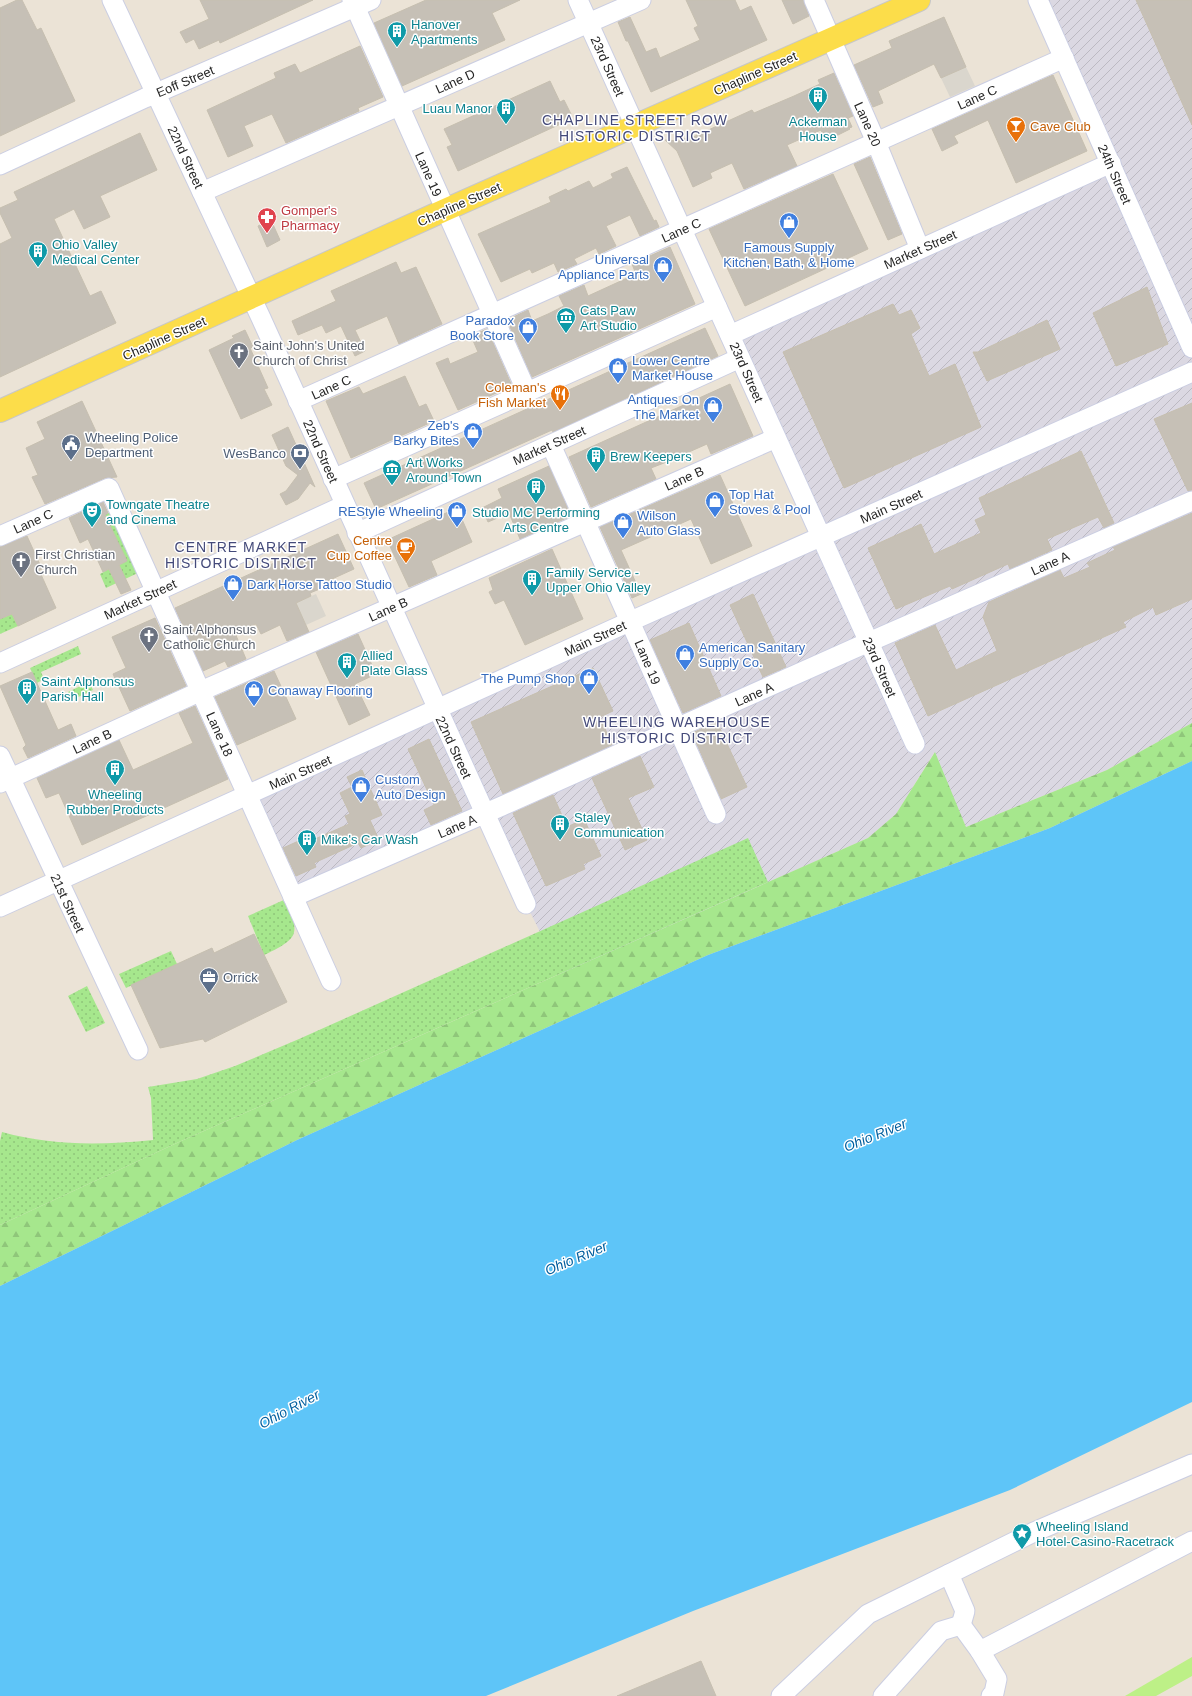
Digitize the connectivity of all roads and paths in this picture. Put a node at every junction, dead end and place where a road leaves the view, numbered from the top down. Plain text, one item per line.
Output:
1 (112, 0) edge
2 (578, 0) edge
3 (641, 0) edge
4 (814, 0) edge
5 (919, 0) edge
6 (1038, 0) edge
7 (359, 2) edge
8 (588, 23) junction
9 (831, 39) junction
10 (1064, 58) junction
11 (156, 93) junction
12 (399, 106) junction
13 (635, 126) junction
14 (876, 142) junction
15 (1111, 163) junction
16 (0, 165) edge
17 (202, 192) junction
18 (445, 210) junction
19 (682, 230) junction
20 (920, 249) junction
21 (252, 299) junction
22 (717, 306) junction
23 (492, 315) junction
24 (730, 335) junction
25 (1192, 348) edge
26 (740, 358) junction
27 (1192, 372) edge
28 (527, 392) junction
29 (298, 401) junction
30 (0, 411) edge
31 (776, 438) junction
32 (551, 444) junction
33 (333, 479) junction
34 (109, 488) joint
35 (1192, 501) edge
36 (345, 505) junction
37 (586, 522) junction
38 (357, 533) junction
39 (0, 536) edge
40 (821, 537) junction
41 (157, 591) junction
42 (391, 608) junction
43 (631, 621) junction
44 (869, 643) junction
45 (0, 663) edge
46 (201, 691) junction
47 (437, 710) junction
48 (677, 729) junction
49 (915, 744) dead end
50 (0, 756) edge
51 (5, 781) edge
52 (248, 796) junction
53 (485, 814) junction
54 (716, 814) dead end
55 (58, 882) junction
56 (293, 896) junction
57 (526, 904) dead end
58 (0, 908) edge
59 (330, 981) dead end
60 (138, 1050) dead end
61 (1192, 1464) edge
62 (1192, 1541) edge
63 (949, 1574) junction
64 (961, 1625) junction
65 (980, 1650) junction
66 (781, 1696) edge
67 (884, 1696) edge
68 (991, 1696) edge

1 - 11 street, 22nd Street
2 - 8 street, 23rd Street
3 - 8 street, Lane D
4 - 9 street, Lane 20
5 - 9 main road, Chapline Street
6 - 10 street, 24th Street
7 - 11 street, Eoff Street
7 - 12 street, Lane 19
8 - 12 street, Lane D
8 - 13 street, 23rd Street
9 - 13 main road, Chapline Street
9 - 14 street, Lane 20
10 - 14 street, Lane C
10 - 15 street, 24th Street
11 - 16 street, Eoff Street
11 - 17 street, 22nd Street
12 - 17 street, Lane D
12 - 18 street, Lane 19
13 - 18 main road, Chapline Street
13 - 19 street, 23rd Street
14 - 19 street, Lane C
14 - 20 street, Lane 20
15 - 20 street, Market Street
15 - 25 street, 24th Street
17 - 21 street, 22nd Street
18 - 21 main road, Chapline Street
18 - 23 street, Lane 19
19 - 22 street, 23rd Street
19 - 23 street, Lane C
20 - 24 street, Market Street
21 - 29 street, 22nd Street
21 - 30 main road, Chapline Street
22 - 24 street, 23rd Street
22 - 28 street
23 - 28 street, Lane 19
23 - 29 street, Lane C
24 - 26 street, 23rd Street
26 - 31 street, 23rd Street
26 - 32 street, Market Street
27 - 40 street, Main Street
28 - 33 street
29 - 33 street, 22nd Street
31 - 37 street, Lane B
31 - 40 street, 23rd Street
32 - 37 street, Lane 19
32 - 38 street, Market Street
33 - 36 street, 22nd Street
34 - 39 street, Lane C
34 - 41 street, Lane 18
35 - 44 street, Lane A
36 - 38 street, 22nd Street
36 - 41 street, Market Street
37 - 42 street, Lane B
37 - 43 street, Lane 19
38 - 42 street, 22nd Street
40 - 43 street, Main Street
40 - 44 street, 23rd Street
41 - 45 street, Market Street
41 - 46 street, Lane 18
42 - 46 street, Lane B
42 - 47 street, 22nd Street
43 - 47 street, Main Street
43 - 48 street, Lane 19
44 - 48 street, Lane A
44 - 49 street, 23rd Street
46 - 51 street, Lane B
46 - 52 street, Lane 18
47 - 52 street, Main Street
47 - 53 street, 22nd Street
48 - 53 street, Lane A
48 - 54 street, Lane 19
50 - 51 street, 21st Street
51 - 55 street, 21st Street
52 - 55 street, Main Street
52 - 56 street, Lane 18
53 - 56 street, Lane A
53 - 57 street, 22nd Street
55 - 58 street, Main Street
55 - 60 street, 21st Street
56 - 59 street, Lane 18
61 - 63 street
62 - 65 street
63 - 64 street
63 - 66 street
64 - 65 street
64 - 67 street
65 - 68 street

